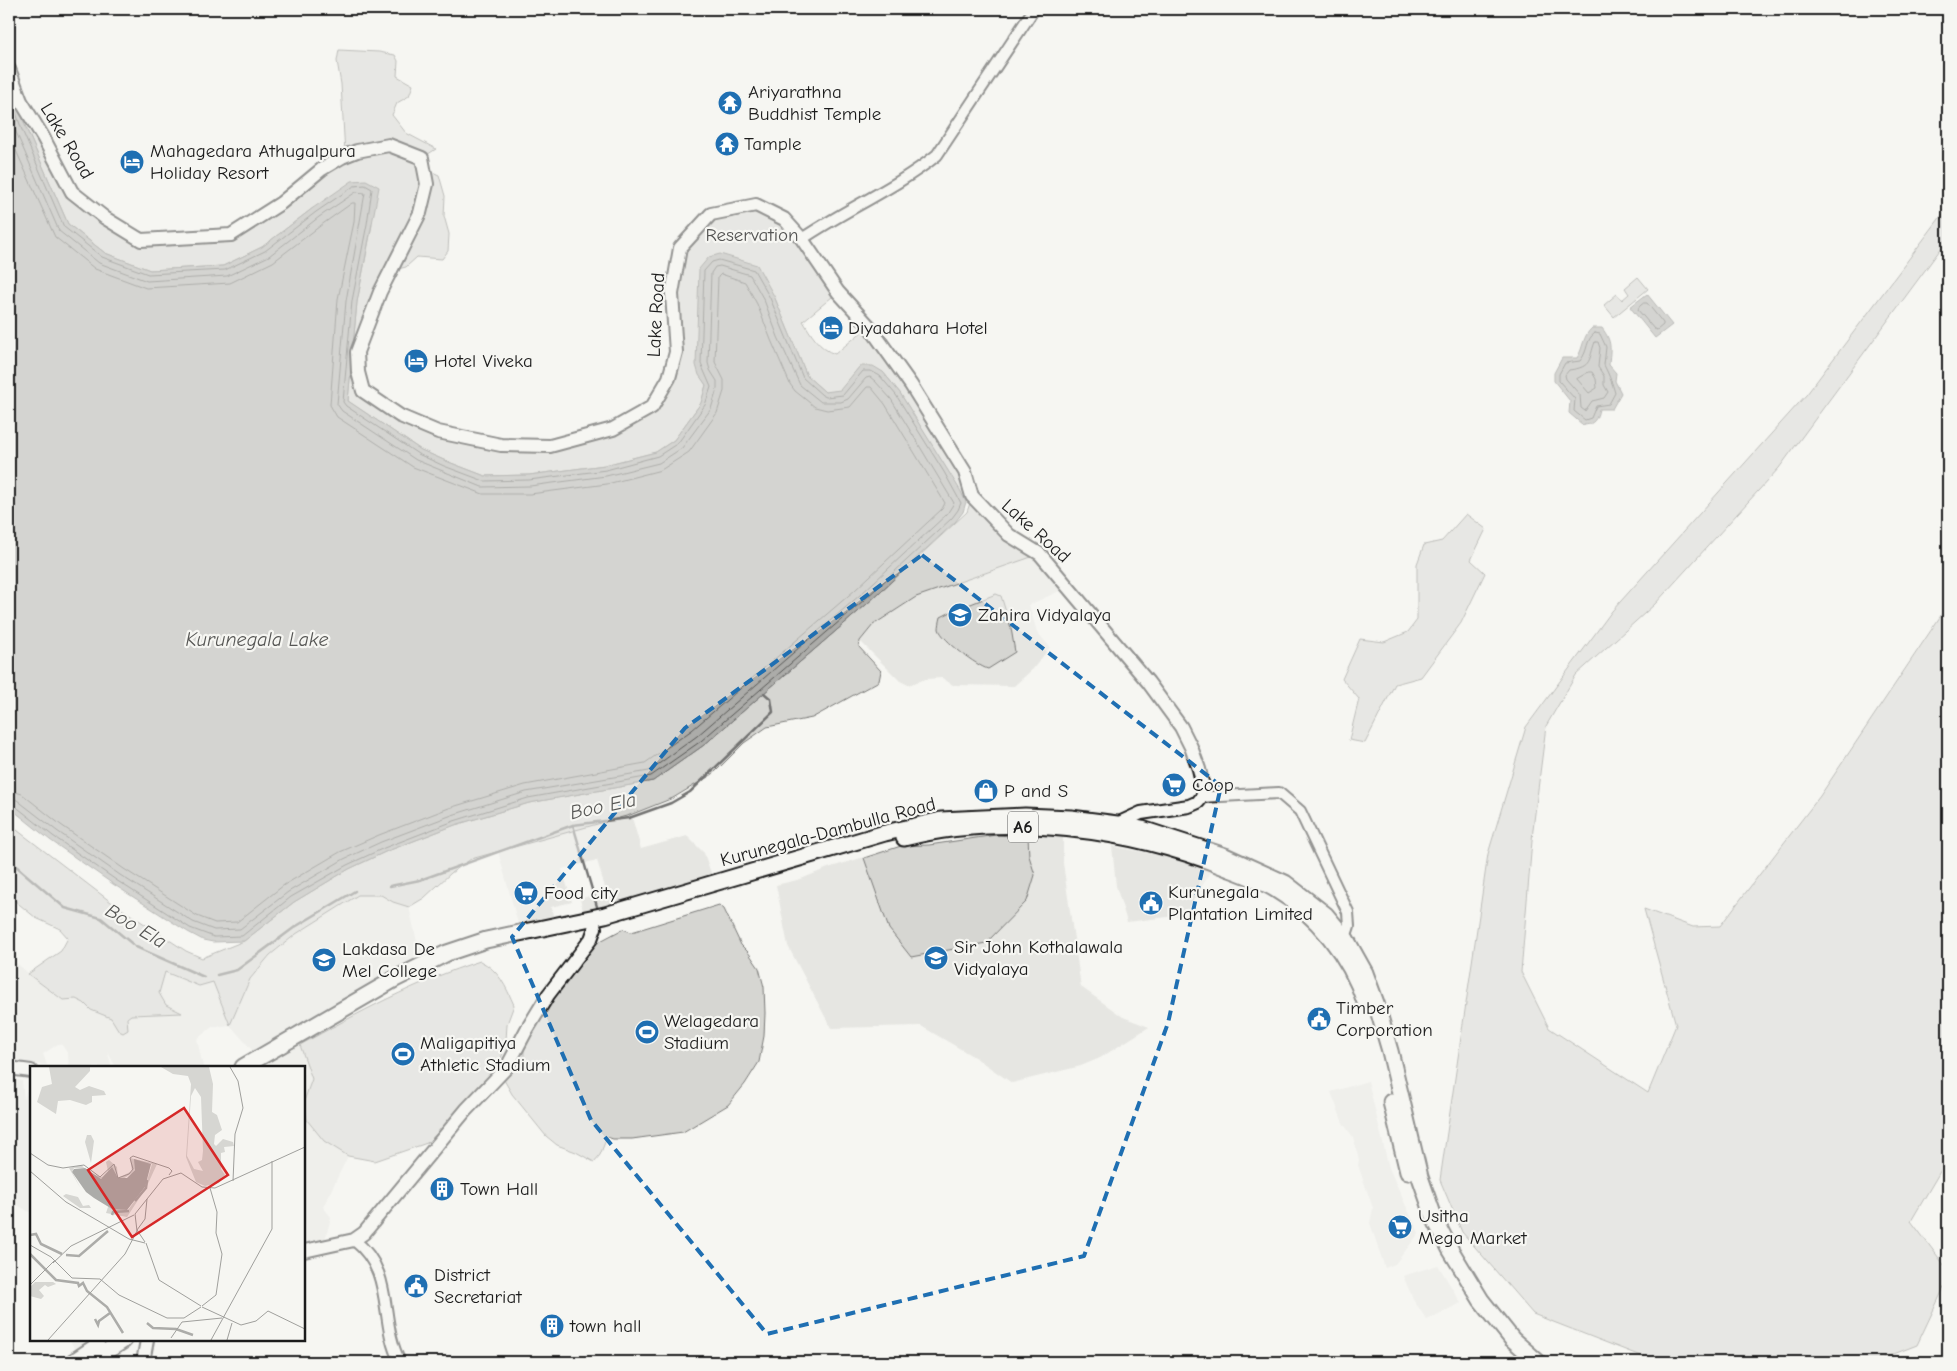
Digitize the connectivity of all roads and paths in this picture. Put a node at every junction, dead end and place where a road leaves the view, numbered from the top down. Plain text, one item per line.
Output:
1 (1034, 9) edge
2 (9, 69) edge
3 (802, 239) junction
4 (1202, 798) junction
5 (1116, 829) junction
6 (593, 923) junction
7 (1342, 943) junction
8 (245, 1066) edge
9 (260, 1066) edge
10 (9, 1068) edge
11 (30, 1071) edge
12 (354, 1240) junction
13 (305, 1251) edge
14 (105, 1341) edge
15 (122, 1341) edge
16 (148, 1341) edge
17 (73, 1362) edge
18 (90, 1362) edge
19 (143, 1362) edge
20 (400, 1362) edge
21 (1525, 1362) edge
22 (1538, 1362) edge

1 - 3 street
2 - 3 main road, Lake Road
3 - 4 main road, Lake Road
4 - 5 main road
4 - 7 street
5 - 6 highway, Kurunegala-Dambulla Road / A6
5 - 7 highway, Kurunegala-Dambulla Road / A6
6 - 8 highway, Kurunegala-Dambulla Road / A6
6 - 9 highway, Kurunegala-Dambulla Road / A6
6 - 12 main road
7 - 21 highway, Kurunegala-Dambulla Road / A6
7 - 22 highway, Kurunegala-Dambulla Road / A6
10 - 11 main road
12 - 13 main road
12 - 20 street
14 - 17 highway
15 - 18 highway
16 - 19 main road

